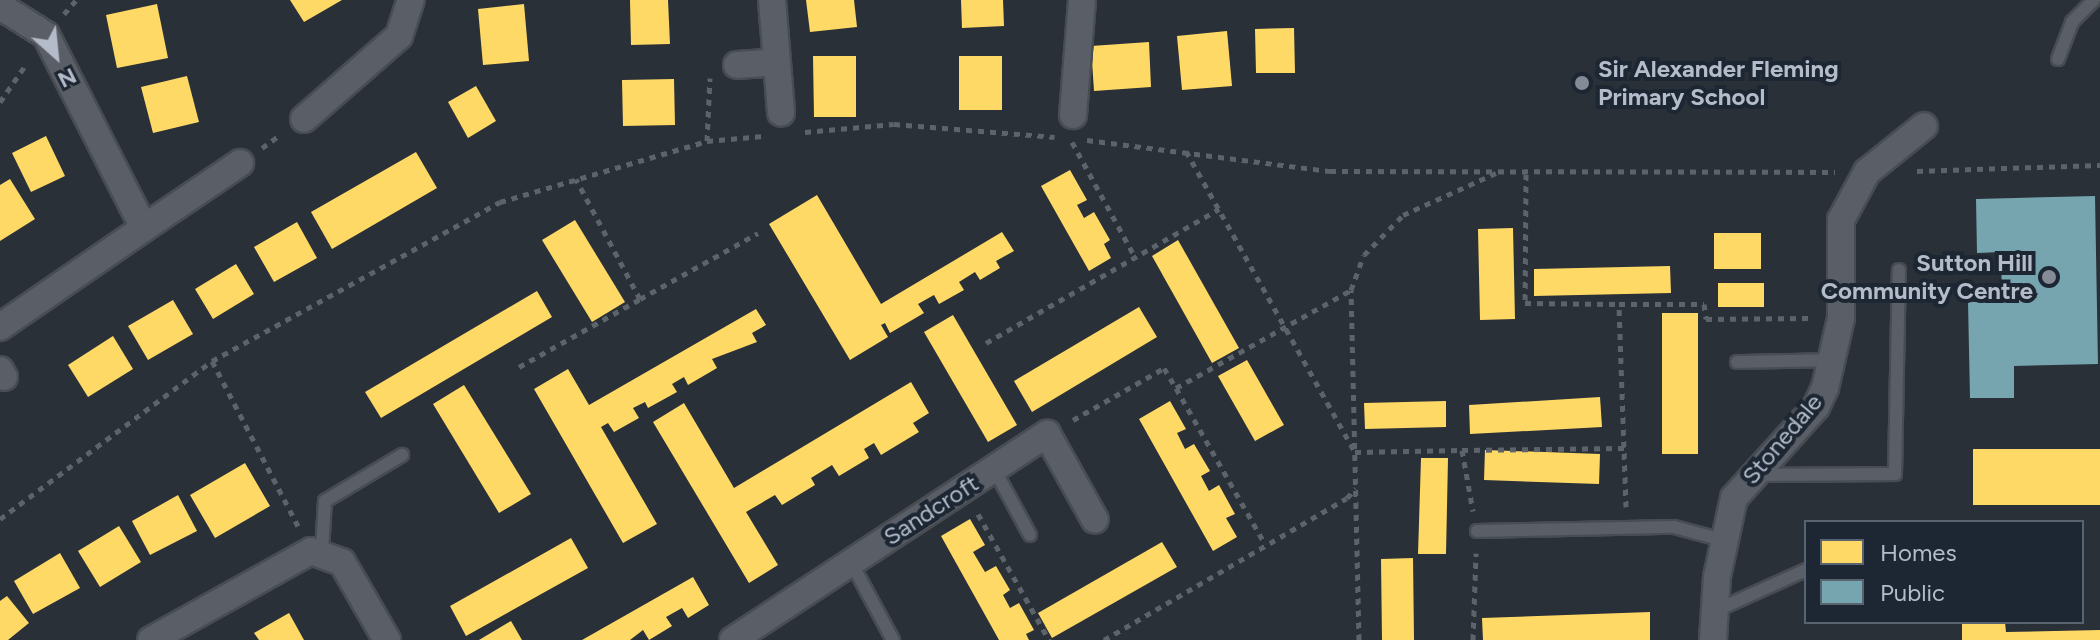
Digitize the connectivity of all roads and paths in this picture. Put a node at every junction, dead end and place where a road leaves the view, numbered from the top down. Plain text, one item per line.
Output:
1 (411, 0) edge
2 (772, 0) edge
3 (1082, 0) edge
4 (2094, 0) edge
5 (0, 6) edge
6 (2058, 59) dead end
7 (776, 62) junction
8 (737, 65) joint
9 (304, 119) joint
10 (1924, 126) dead end
11 (784, 127) junction
12 (1072, 127) junction
13 (707, 141) junction
14 (1186, 151) junction
15 (240, 163) joint
16 (2100, 165) edge
17 (1500, 171) junction
18 (1867, 172) junction
19 (1526, 173) junction
20 (576, 179) junction
21 (1219, 209) junction
22 (144, 228) junction
23 (758, 233) dead end
24 (1135, 257) junction
25 (1899, 270) dead end
26 (1351, 290) junction
27 (640, 299) junction
28 (1619, 304) junction
29 (1841, 318) junction
30 (0, 327) edge
31 (1287, 327) junction
32 (986, 343) dead end
33 (1831, 360) junction
34 (212, 361) junction
35 (1737, 362) dead end
36 (519, 367) dead end
37 (1176, 388) junction
38 (1067, 423) dead end
39 (1624, 448) junction
40 (1462, 450) junction
41 (1355, 452) junction
42 (402, 455) dead end
43 (994, 469) junction
44 (1752, 475) junction
45 (1356, 488) junction
46 (964, 489) junction
47 (0, 519) edge
48 (1095, 520) dead end
49 (1625, 528) junction
50 (1477, 531) junction
51 (1030, 535) dead end
52 (1723, 540) junction
53 (1265, 544) junction
54 (316, 551) junction
55 (851, 562) junction
56 (1804, 571) edge
57 (1715, 611) junction
58 (151, 640) edge
59 (387, 640) edge
60 (733, 640) edge
61 (893, 640) edge
62 (1049, 640) edge
63 (1104, 640) edge
64 (1359, 640) edge
65 (1473, 640) edge
66 (1713, 640) edge

1 - 9 street
2 - 7 street
3 - 12 street
4 - 6 lane
5 - 22 street
7 - 8 street
7 - 11 street
8 - 13 path
9 - 15 path
10 - 18 street, Stonedale
11 - 12 path
11 - 13 path
12 - 14 path
12 - 24 path
13 - 20 path
14 - 17 path
14 - 21 path
15 - 22 street
16 - 18 path
17 - 19 path
17 - 26 path
18 - 19 path
18 - 29 street, Stonedale
19 - 28 path
20 - 27 path
20 - 34 path
21 - 24 path
21 - 31 path
22 - 30 street
23 - 27 path
24 - 32 path
25 - 44 lane
26 - 31 path
26 - 41 path
27 - 36 path
28 - 29 path
28 - 39 path
29 - 33 street, Stonedale
31 - 37 path
31 - 41 path
33 - 35 lane
33 - 44 street, Stonedale
34 - 47 path
34 - 54 path
37 - 38 path
37 - 53 path
39 - 40 path
39 - 49 path
40 - 41 path
40 - 50 path
41 - 45 path
42 - 54 lane
43 - 46 street, Sandcroft
43 - 48 street, Sandcroft
43 - 51 lane
44 - 52 street, Stonedale
45 - 53 path
45 - 64 path
46 - 55 street, Sandcroft
46 - 62 path
49 - 50 lane
49 - 52 lane
50 - 65 path
52 - 57 street, Stonedale
53 - 63 path
54 - 58 street
54 - 59 street
55 - 60 street, Sandcroft
55 - 61 lane
56 - 57 lane
57 - 66 street, Stonedale

